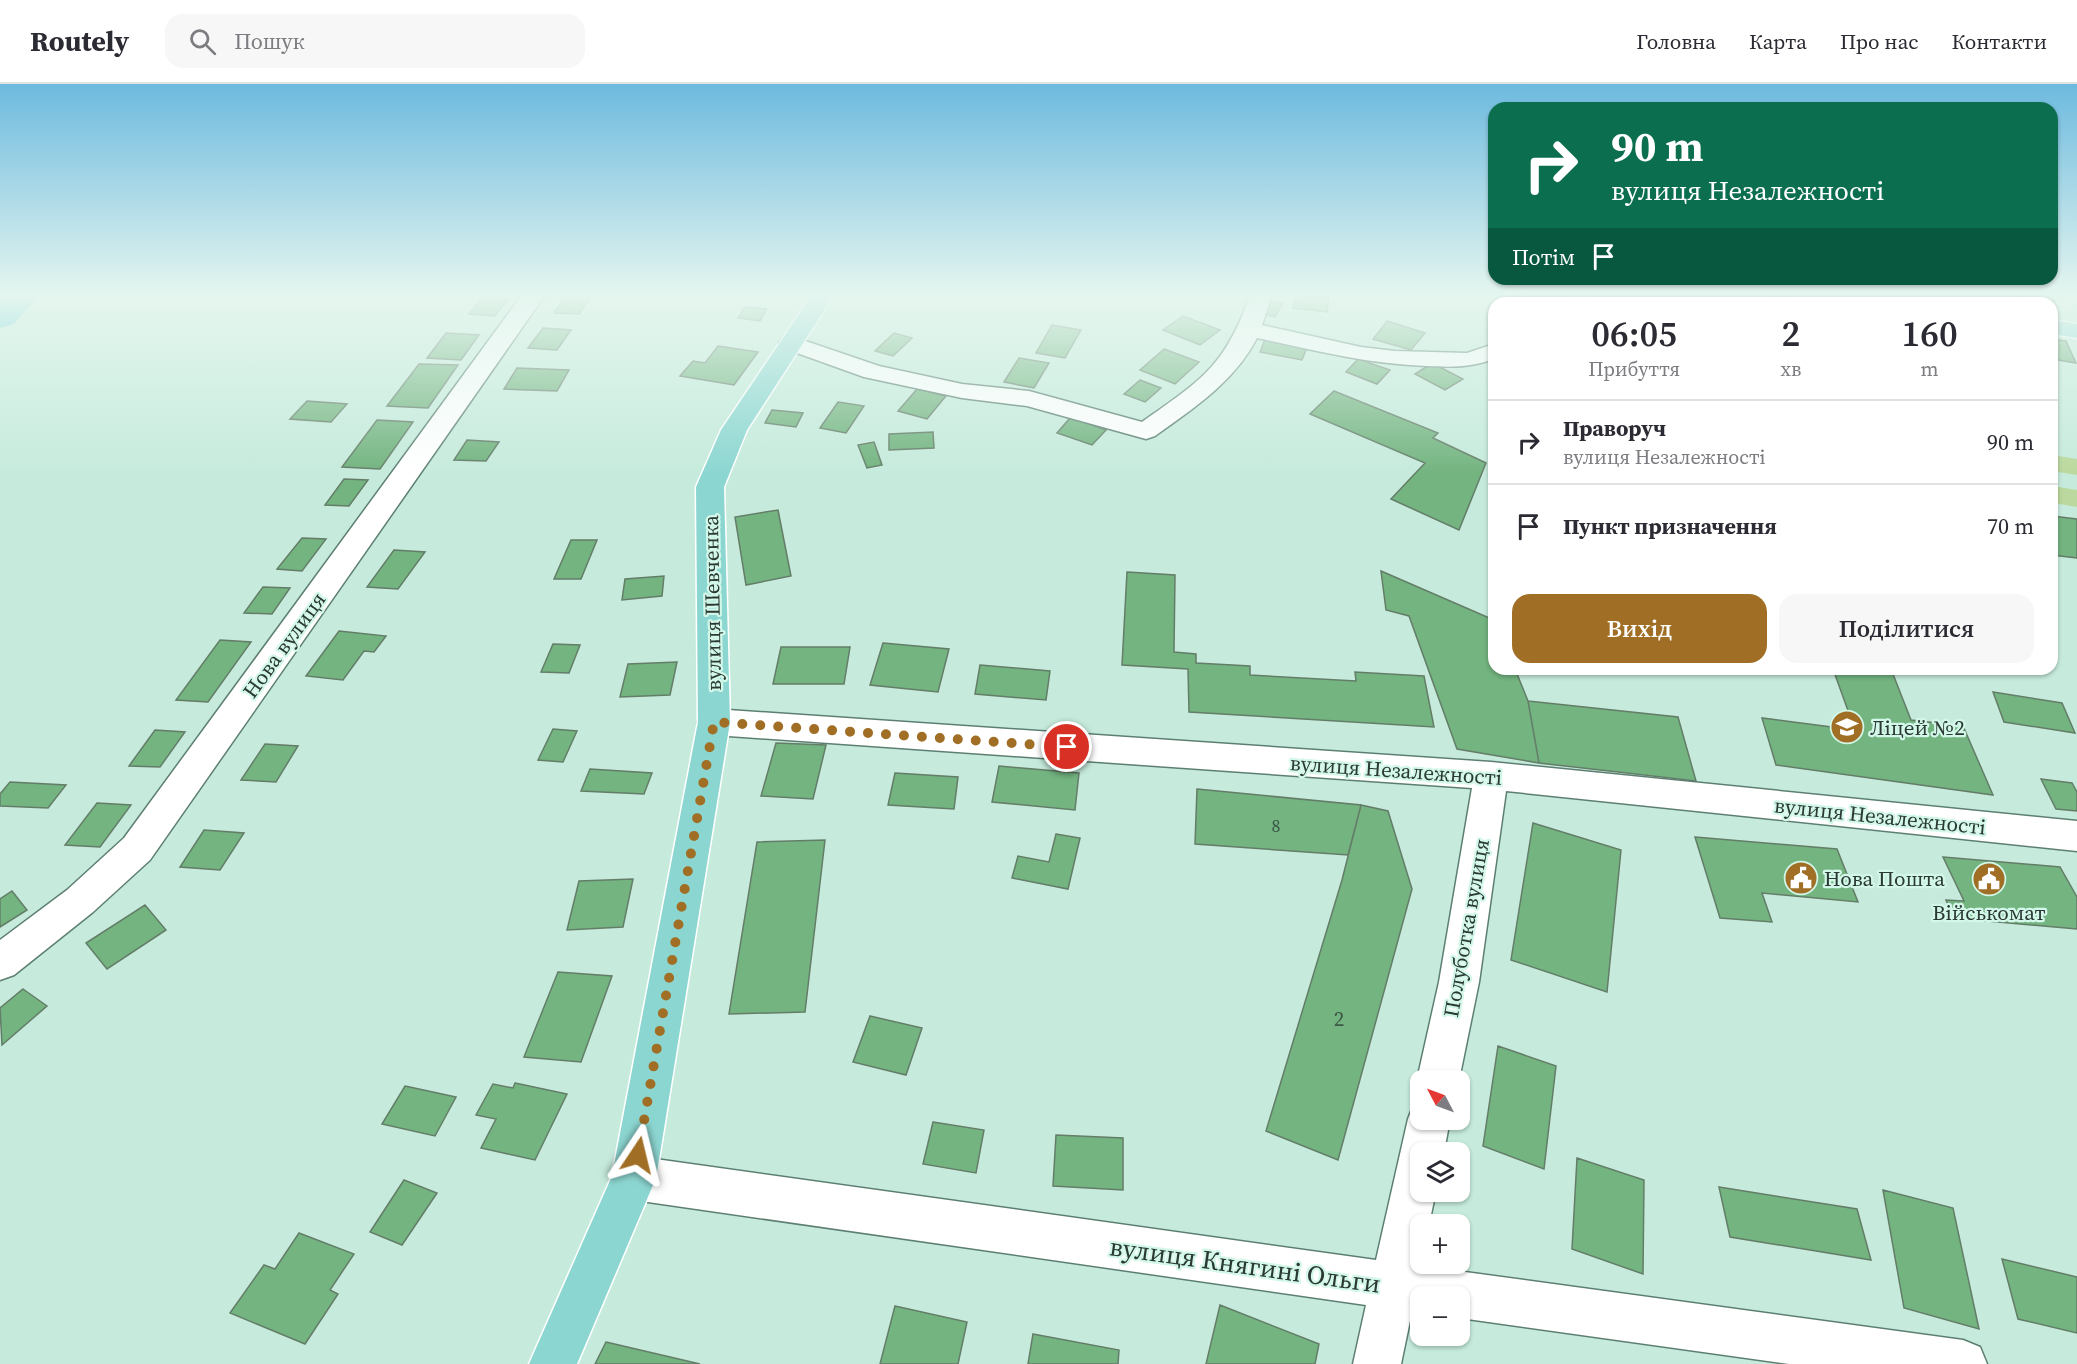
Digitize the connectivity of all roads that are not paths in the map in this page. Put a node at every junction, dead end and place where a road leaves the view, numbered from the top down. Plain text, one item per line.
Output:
1 (491, 355) edge
2 (784, 355) edge
3 (822, 355) edge
4 (1235, 355) edge
5 (1367, 355) edge
6 (1483, 355) edge
7 (714, 722) junction
8 (1491, 776) junction
9 (2077, 836) edge
10 (0, 963) edge
11 (1440, 1070) edge
12 (634, 1178) junction
13 (1411, 1202) edge
14 (1394, 1285) junction
15 (553, 1364) edge
16 (1377, 1364) edge
17 (1963, 1364) edge

1 - 10 street, Нова вулиця
2 - 7 main road, вулиця Шевченка
3 - 4 street
5 - 6 street
7 - 8 street, вулиця Незалежності
7 - 12 main road, вулиця Шевченка
8 - 9 street, вулиця Незалежності
8 - 11 street, Полуботка вулиця
12 - 14 street, вулиця Княгині Ольги
12 - 15 main road, вулиця Шевченка
13 - 14 street
14 - 16 street
14 - 17 street, вулиця Княгині Ольги

